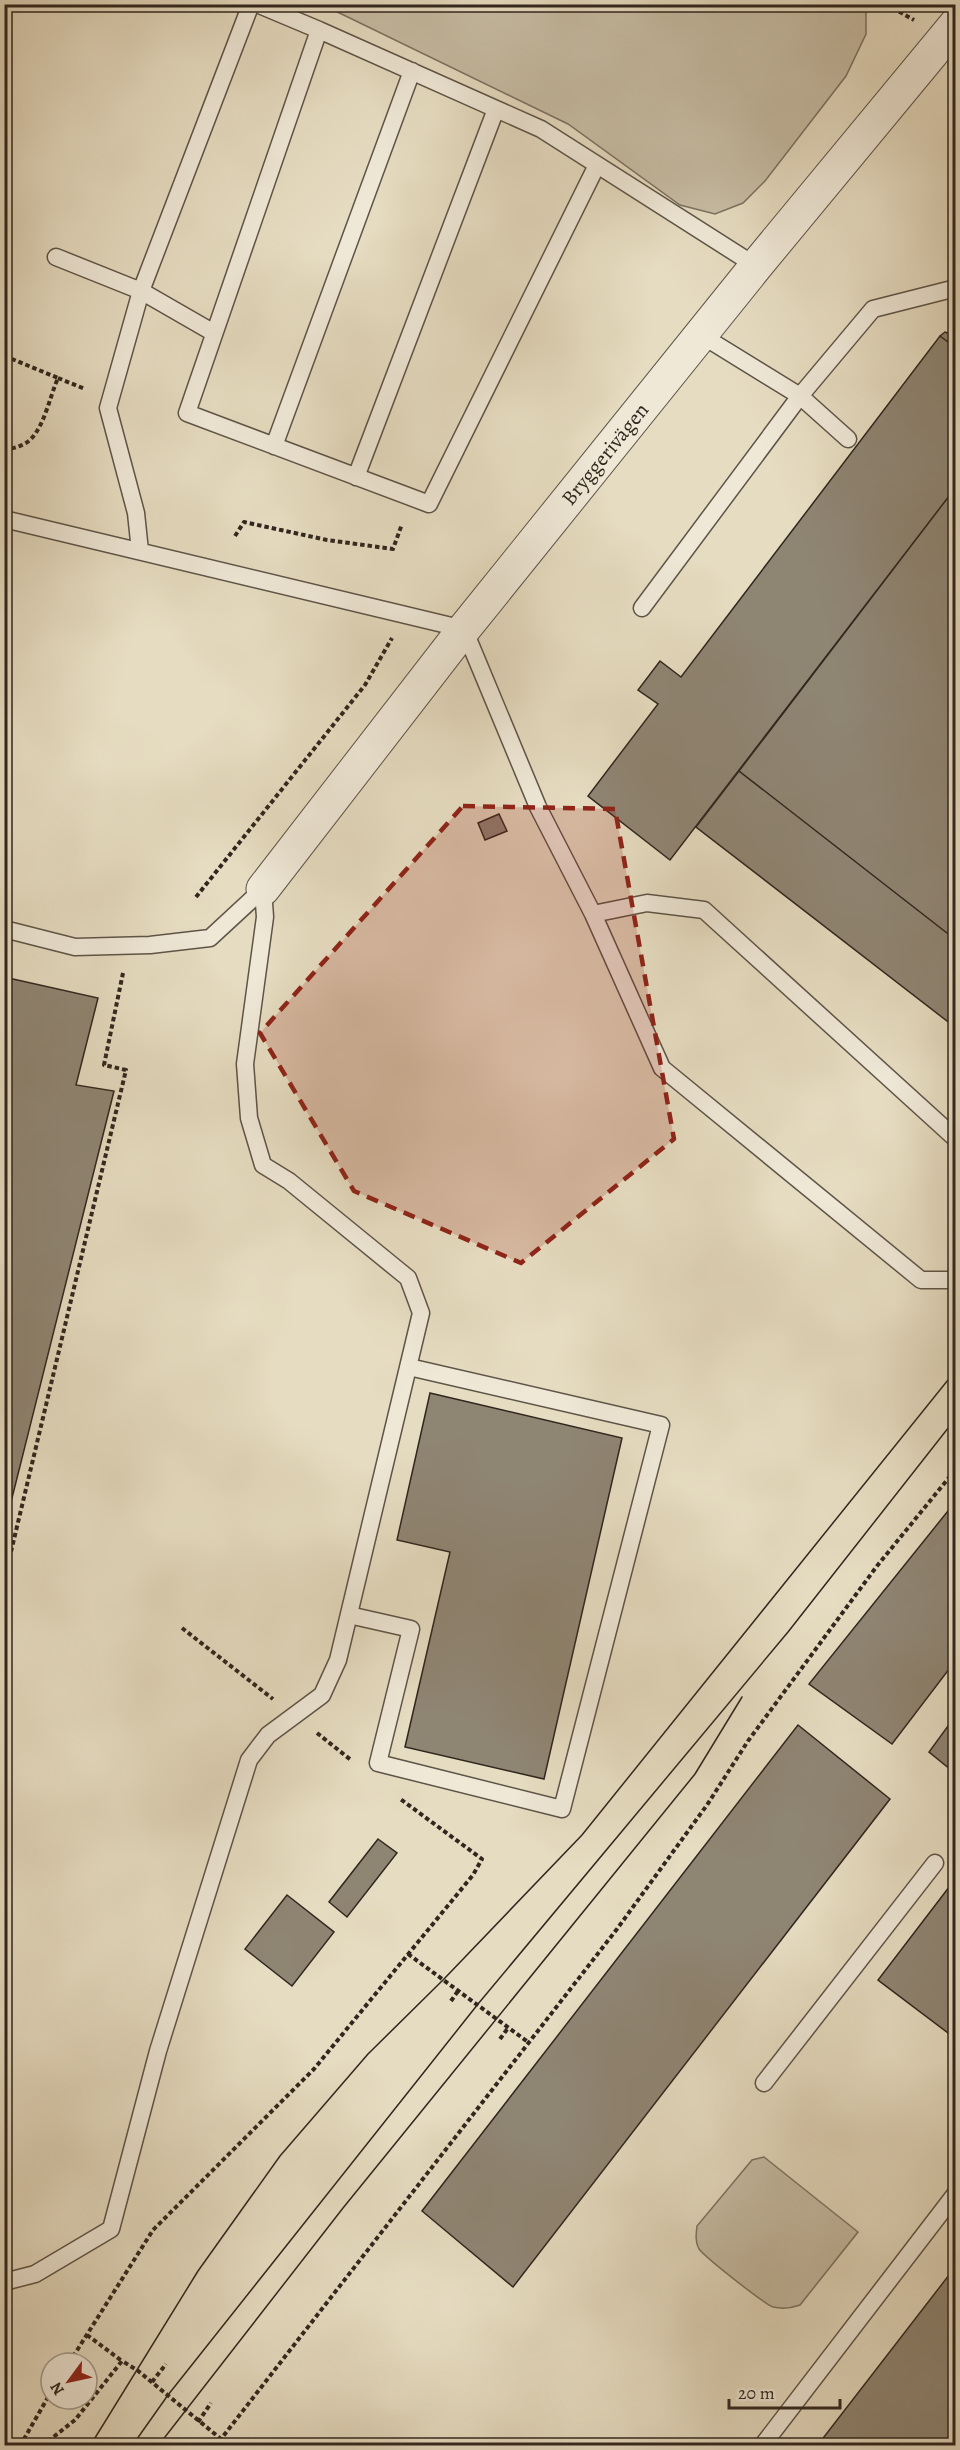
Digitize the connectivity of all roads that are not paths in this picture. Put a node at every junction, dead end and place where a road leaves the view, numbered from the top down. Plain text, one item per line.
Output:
1 (251, 4) edge
2 (256, 4) edge
3 (956, 24) edge
4 (319, 30) junction
5 (412, 71) junction
6 (496, 109) junction
7 (597, 165) junction
8 (56, 257) dead end
9 (756, 266) junction
10 (956, 288) edge
11 (141, 291) junction
12 (214, 333) junction
13 (701, 335) junction
14 (800, 396) junction
15 (848, 439) dead end
16 (274, 446) junction
17 (356, 477) junction
18 (4, 519) edge
19 (140, 551) junction
20 (642, 608) dead end
21 (464, 629) junction
22 (263, 889) junction
23 (593, 914) junction
24 (4, 930) edge
25 (956, 1139) edge
26 (956, 1280) edge
27 (409, 1367) junction
28 (349, 1615) junction
29 (935, 1863) dead end
30 (764, 2083) dead end
31 (956, 2193) edge
32 (4, 2282) edge
33 (762, 2445) edge

1 - 11 lane
2 - 4 lane
3 - 9 street, Bryggerivägen
4 - 5 lane
4 - 12 lane
5 - 6 lane
5 - 16 lane
6 - 7 lane
6 - 17 lane
7 - 9 lane
7 - 17 lane
8 - 11 lane
9 - 13 street, Bryggerivägen
10 - 14 lane
11 - 12 lane
11 - 19 lane
12 - 16 lane
13 - 14 lane
13 - 21 street, Bryggerivägen
14 - 15 lane
14 - 20 lane
16 - 17 lane
18 - 19 lane
19 - 21 lane
21 - 22 street, Bryggerivägen
21 - 23 lane
22 - 24 lane
22 - 27 lane
23 - 25 lane
23 - 26 lane
27 - 28 lane
27 - 28 lane
28 - 32 lane
29 - 30 lane
31 - 33 lane

